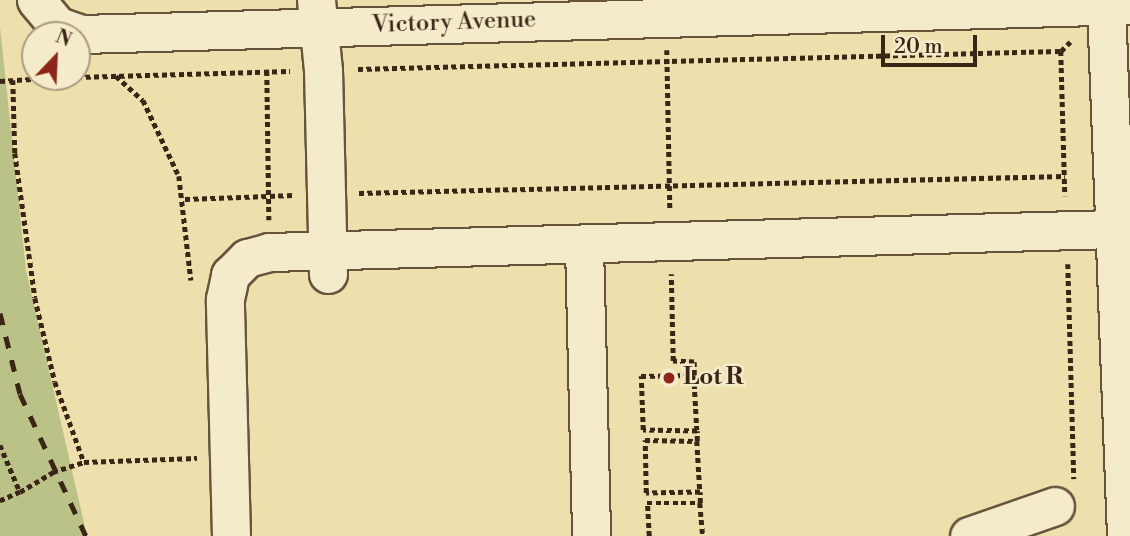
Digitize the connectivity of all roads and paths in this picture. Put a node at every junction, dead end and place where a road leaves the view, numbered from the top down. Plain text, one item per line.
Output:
1 (38, 4) edge
2 (1118, 5) edge
3 (577, 10) edge
4 (316, 14) edge
5 (667, 17) junction
6 (1073, 39) dead end
7 (1061, 51) junction
8 (667, 60) junction
9 (323, 70) junction
10 (267, 71) junction
11 (115, 75) junction
12 (91, 76) edge
13 (0, 80) edge
14 (13, 80) junction
15 (21, 80) edge
16 (1065, 176) junction
17 (669, 187) junction
18 (326, 194) junction
19 (269, 196) junction
20 (185, 199) junction
21 (1112, 229) junction
22 (1066, 230) junction
23 (671, 242) junction
24 (584, 245) junction
25 (270, 252) junction
26 (328, 263) junction
27 (191, 283) dead end
28 (694, 375) junction
29 (697, 431) junction
30 (697, 441) junction
31 (0, 445) edge
32 (205, 458) junction
33 (84, 462) junction
34 (20, 492) junction
35 (700, 492) junction
36 (1065, 494) joint
37 (0, 501) edge
38 (700, 503) junction
39 (1127, 534) edge
40 (231, 536) edge
41 (591, 536) edge
42 (649, 536) edge
43 (703, 536) edge
44 (969, 536) edge

1 - 4 street, Victory Avenue
2 - 5 street, Victory Avenue
2 - 21 street
3 - 4 street, Victory Avenue
3 - 5 street, Victory Avenue
4 - 9 street
5 - 8 path
6 - 7 path
7 - 8 path
7 - 16 path
8 - 9 path
8 - 17 path
9 - 10 path
9 - 18 street
10 - 11 path
10 - 19 path
11 - 12 path
11 - 20 path
13 - 14 path
14 - 15 path
14 - 33 path
16 - 17 path
16 - 22 path
17 - 18 path
17 - 23 path
18 - 19 path
18 - 26 street
19 - 20 path
19 - 25 path
20 - 27 path
21 - 22 street
21 - 39 street
22 - 23 street
22 - 36 path
23 - 24 street
23 - 28 path
24 - 26 street
24 - 41 street
25 - 26 street
25 - 32 street
28 - 29 path
28 - 29 path
29 - 30 path
30 - 35 path
30 - 35 path
31 - 34 path
32 - 33 path
32 - 40 street
33 - 34 path
34 - 37 path
35 - 38 path
36 - 44 street
38 - 42 path
38 - 43 path

